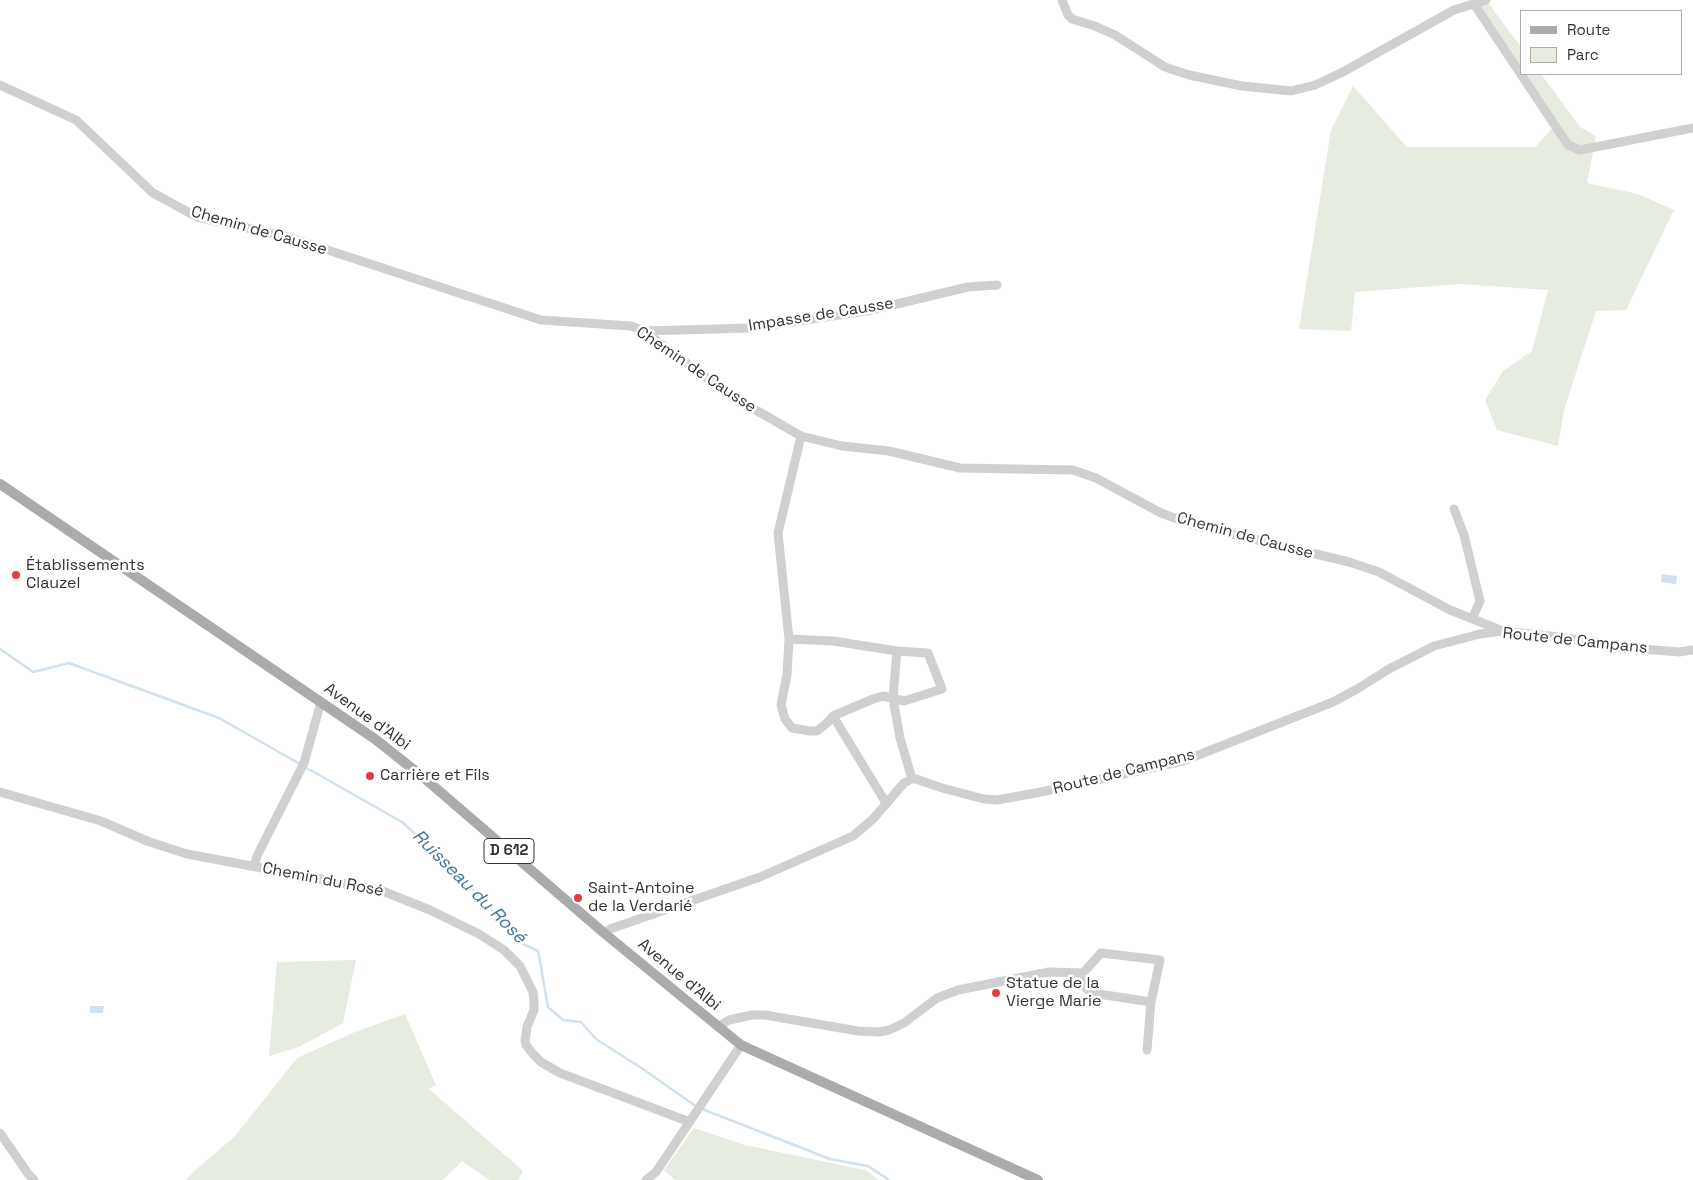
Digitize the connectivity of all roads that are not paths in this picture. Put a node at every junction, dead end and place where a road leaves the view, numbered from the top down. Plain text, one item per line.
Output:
1 (1062, 0) edge
2 (1486, 0) edge
3 (1474, 4) junction
4 (1520, 73) edge
5 (1521, 75) edge
6 (0, 85) edge
7 (1693, 128) edge
8 (996, 285) dead end
9 (644, 331) junction
10 (800, 436) junction
11 (0, 484) edge
12 (1454, 509) dead end
13 (1472, 619) junction
14 (1503, 631) junction
15 (789, 639) junction
16 (1693, 650) edge
17 (897, 651) junction
18 (894, 698) junction
19 (322, 702) junction
20 (833, 716) junction
21 (912, 779) junction
22 (0, 792) edge
23 (886, 803) junction
24 (254, 866) junction
25 (604, 933) junction
26 (1083, 973) junction
27 (1151, 1002) junction
28 (718, 1027) junction
29 (741, 1045) junction
30 (1147, 1050) dead end
31 (690, 1122) junction
32 (0, 1133) edge
33 (34, 1180) edge
34 (646, 1180) edge
35 (1038, 1180) edge

1 - 3 street
2 - 3 street
3 - 4 street
5 - 7 street
6 - 9 street, Chemin de Causse
8 - 9 street, Impasse de Causse
9 - 10 street, Chemin de Causse
10 - 13 street, Chemin de Causse
10 - 15 street
11 - 19 main road, Avenue d'Albi / D 612
12 - 13 street
13 - 14 street, Chemin de Causse
14 - 16 street, Route de Campans
14 - 21 street, Route de Campans
15 - 17 street
15 - 20 street
17 - 18 street
17 - 18 street
18 - 20 street
18 - 21 street
19 - 24 street
19 - 25 main road, Avenue d'Albi / D 612
20 - 23 street
21 - 23 street
22 - 24 street, Chemin du Rosé
23 - 25 street
24 - 31 street, Chemin du Rosé
25 - 28 main road, Avenue d'Albi / D 612
26 - 27 street
26 - 27 street
26 - 28 street
27 - 30 street
28 - 29 main road, Avenue d'Albi / D 612
29 - 31 street
29 - 35 main road, Avenue d'Albi / D 612
31 - 34 street
32 - 33 street

